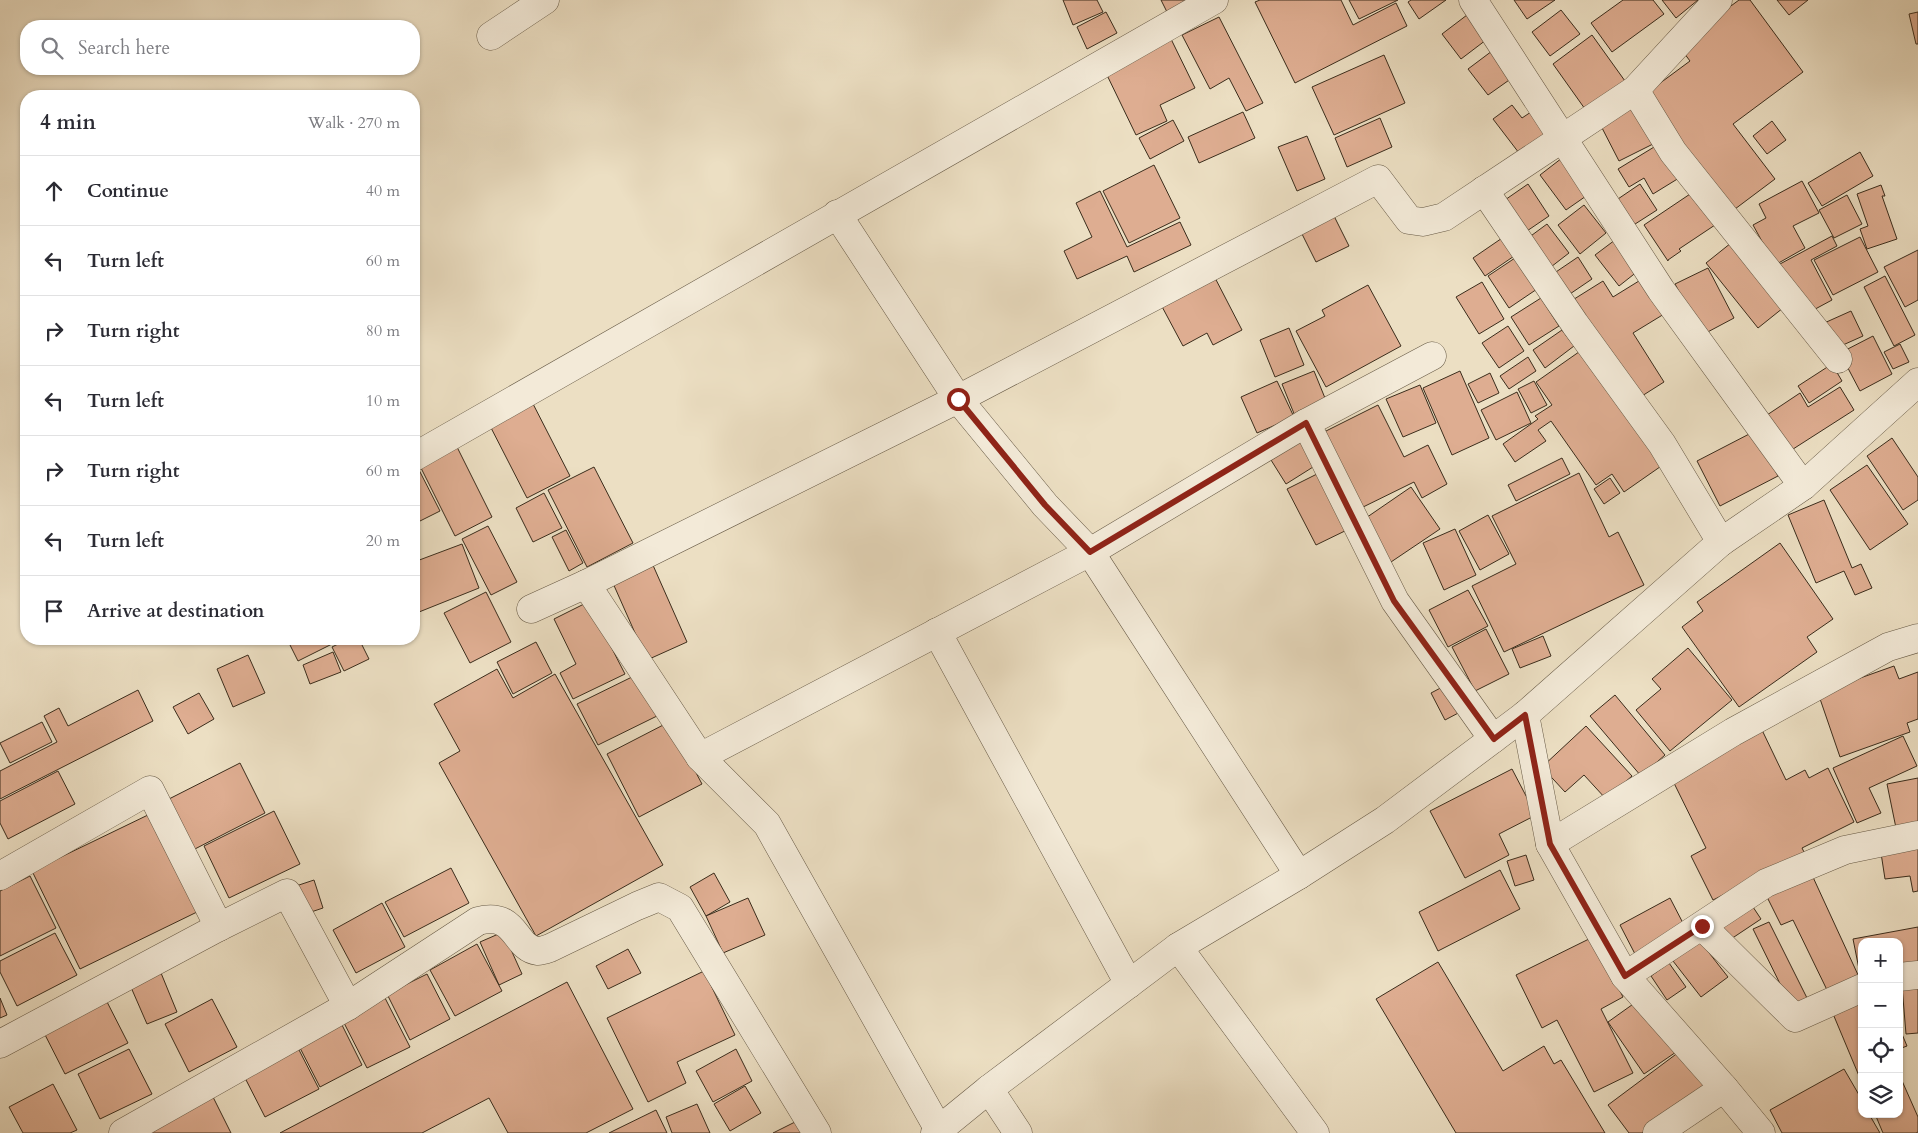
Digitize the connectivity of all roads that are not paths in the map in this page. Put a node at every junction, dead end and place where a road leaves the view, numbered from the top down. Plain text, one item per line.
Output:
1 (545, 0) edge
2 (1214, 0) edge
3 (1473, 0) edge
4 (1718, 0) edge
5 (492, 36) dead end
6 (1635, 90) junction
7 (1563, 138) junction
8 (1484, 190) junction
9 (837, 214) junction
10 (1432, 356) dead end
11 (1838, 360) dead end
12 (1918, 382) edge
13 (958, 399) junction
14 (1306, 423) junction
15 (420, 454) edge
16 (1803, 486) junction
17 (1721, 542) junction
18 (1090, 552) junction
19 (586, 584) junction
20 (531, 609) dead end
21 (936, 632) junction
22 (1918, 638) edge
23 (1525, 715) junction
24 (1494, 739) junction
25 (700, 757) junction
26 (1918, 835) edge
27 (1550, 844) junction
28 (1299, 875) junction
29 (0, 876) edge
30 (1702, 926) junction
31 (219, 927) junction
32 (1178, 947) junction
33 (1918, 975) edge
34 (1625, 976) junction
35 (1903, 977) edge
36 (1129, 984) junction
37 (1858, 990) edge
38 (348, 1006) junction
39 (0, 1044) edge
40 (1724, 1088) junction
41 (989, 1089) junction
42 (937, 1132) edge
43 (123, 1133) edge
44 (817, 1133) edge
45 (1018, 1133) edge
46 (1314, 1133) edge
47 (1657, 1133) edge
48 (1761, 1133) edge

1 - 5 street
2 - 9 street
3 - 7 street
4 - 6 street
6 - 7 street
6 - 11 street
7 - 8 street
7 - 16 street
8 - 13 street
8 - 17 street
9 - 13 street
9 - 15 street
10 - 14 street
12 - 16 street
13 - 18 street
13 - 19 street
14 - 18 street
14 - 24 street
16 - 17 street
17 - 23 street
18 - 21 street
18 - 28 street
19 - 20 street
19 - 25 street
21 - 25 street
21 - 36 street
22 - 27 street
23 - 24 street
23 - 27 street
24 - 28 street
25 - 42 street
26 - 30 street
27 - 34 street
28 - 32 street
29 - 31 street
30 - 34 street
30 - 37 street
31 - 38 street
31 - 39 street
32 - 36 street
32 - 46 street
33 - 35 street
34 - 40 street
36 - 41 street
38 - 43 street
38 - 44 street
40 - 47 street
40 - 48 street
41 - 42 street
41 - 45 street

